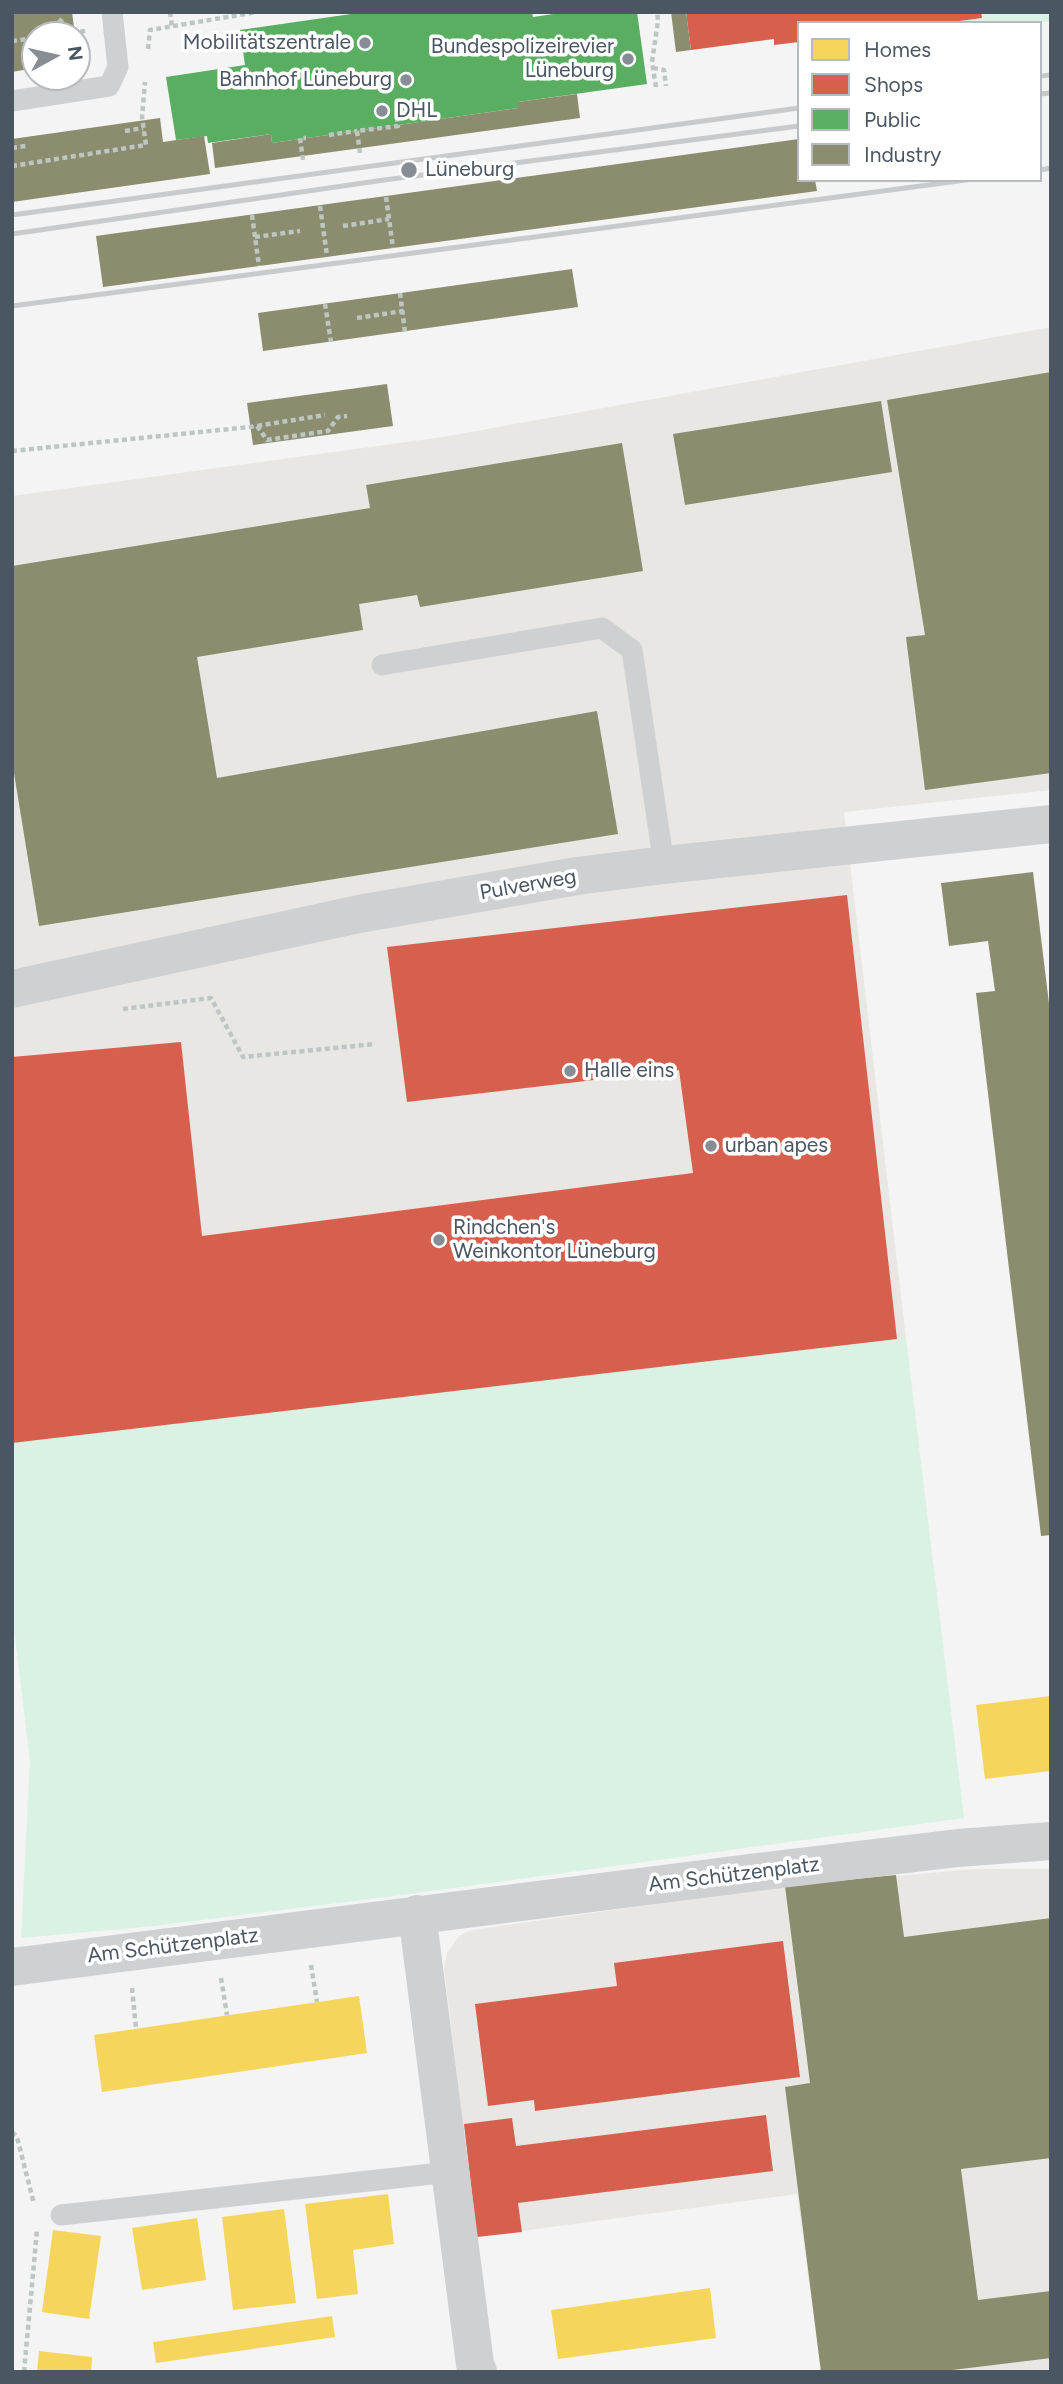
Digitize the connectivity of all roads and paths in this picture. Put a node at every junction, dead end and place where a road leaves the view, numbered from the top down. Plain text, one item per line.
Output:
1 (112, 12) edge
2 (170, 12) edge
3 (257, 12) edge
4 (657, 12) edge
5 (59, 19) dead end
6 (61, 21) edge
7 (172, 26) junction
8 (148, 55) dead end
9 (653, 68) junction
10 (145, 79) dead end
11 (666, 86) dead end
12 (656, 87) dead end
13 (12, 101) edge
14 (397, 120) dead end
15 (143, 128) junction
16 (125, 131) dead end
17 (357, 131) junction
18 (329, 135) dead end
19 (306, 138) dead end
20 (26, 146) dead end
21 (12, 148) edge
22 (360, 153) dead end
23 (303, 160) dead end
24 (12, 166) edge
25 (386, 197) dead end
26 (320, 206) dead end
27 (252, 215) dead end
28 (389, 219) junction
29 (343, 226) dead end
30 (300, 231) dead end
31 (255, 237) junction
32 (393, 248) dead end
33 (327, 256) dead end
34 (259, 266) dead end
35 (400, 293) dead end
36 (325, 304) dead end
37 (403, 311) junction
38 (357, 318) dead end
39 (405, 331) dead end
40 (331, 342) dead end
41 (325, 415) dead end
42 (347, 416) dead end
43 (257, 426) junction
44 (12, 451) edge
45 (382, 665) dead end
46 (1051, 824) edge
47 (664, 865) junction
48 (12, 989) edge
49 (123, 1009) dead end
50 (375, 1044) dead end
51 (1051, 1841) edge
52 (417, 1914) junction
53 (309, 1953) dead end
54 (12, 1966) edge
55 (220, 1966) dead end
56 (131, 1977) dead end
57 (317, 2002) dead end
58 (227, 2015) dead end
59 (136, 2028) dead end
60 (12, 2132) edge
61 (450, 2172) junction
62 (34, 2204) dead end
63 (61, 2215) dead end
64 (38, 2218) dead end
65 (24, 2372) edge
66 (478, 2372) edge

1 - 13 lane
2 - 7 path
3 - 7 path
4 - 9 path
5 - 6 path
7 - 8 path
9 - 11 path
9 - 12 path
10 - 15 path
14 - 17 path
15 - 16 path
15 - 24 path
17 - 18 path
17 - 22 path
19 - 23 path
20 - 21 path
25 - 28 path
26 - 33 path
27 - 31 path
28 - 29 path
28 - 32 path
30 - 31 path
31 - 34 path
35 - 37 path
36 - 40 path
37 - 38 path
37 - 39 path
41 - 43 path
42 - 43 path
43 - 44 path
45 - 47 lane
46 - 47 street, Pulverweg
47 - 48 street, Pulverweg
49 - 50 path
51 - 52 street, Am Schützenplatz
52 - 54 street, Am Schützenplatz
52 - 61 street
53 - 57 path
55 - 58 path
56 - 59 path
60 - 62 path
61 - 63 lane
61 - 66 street
64 - 65 path

